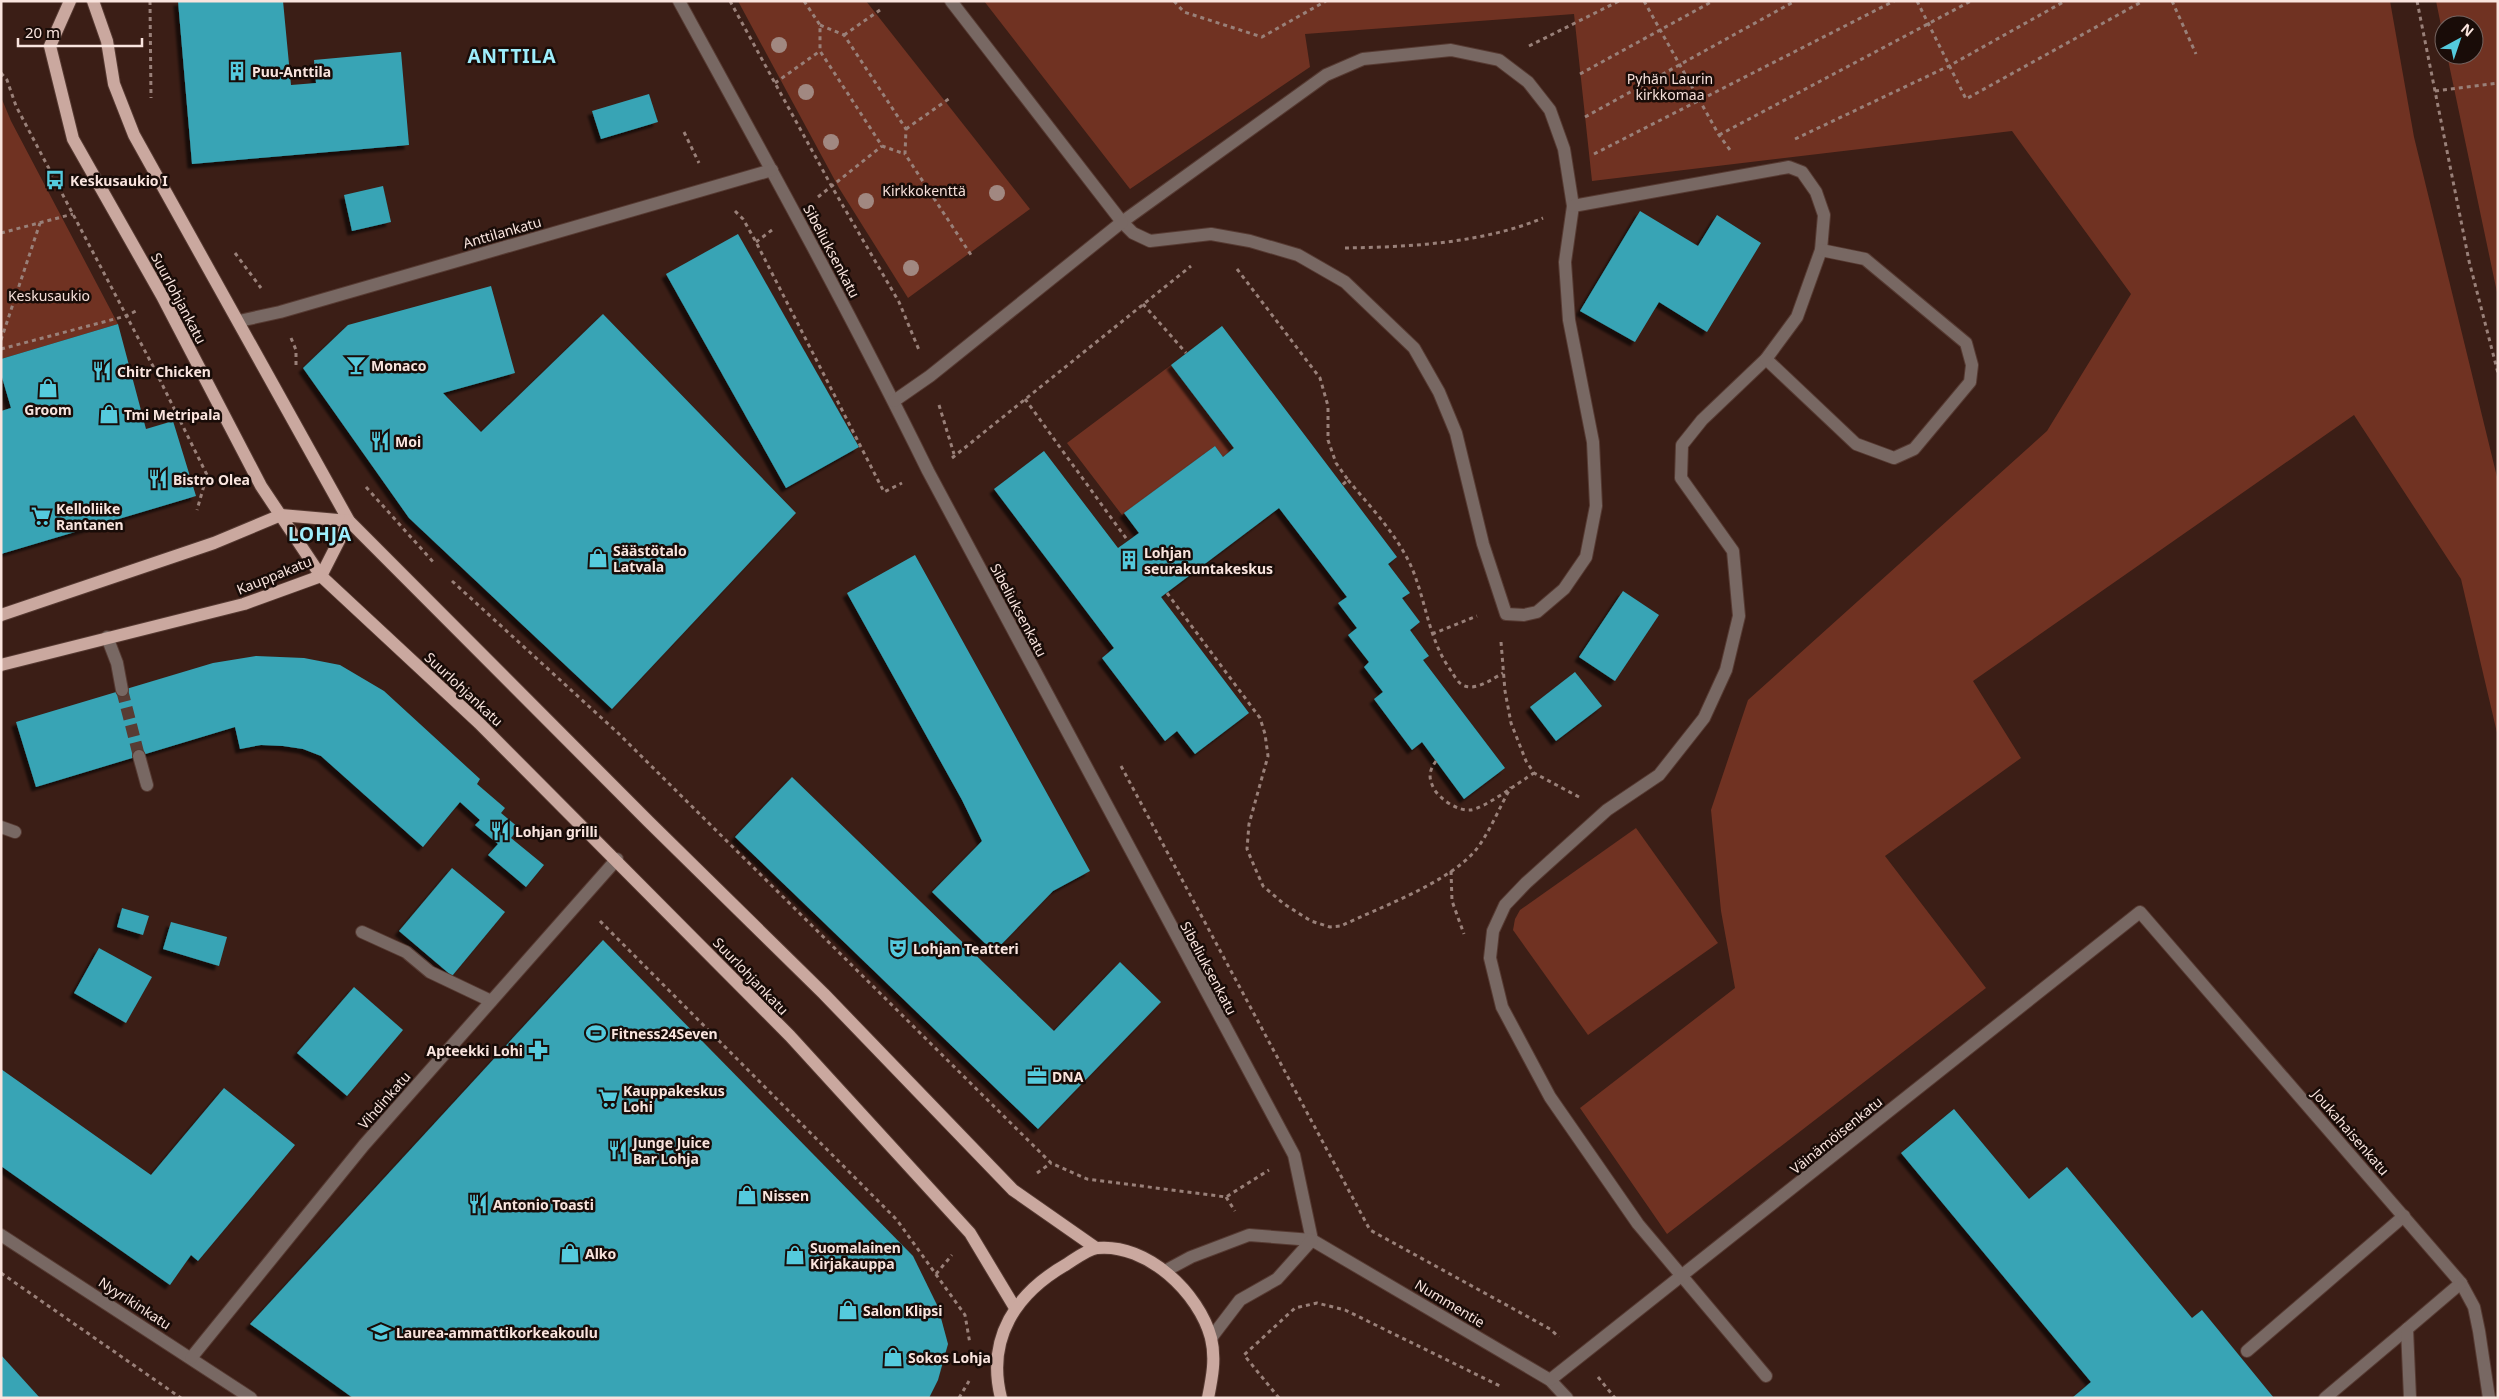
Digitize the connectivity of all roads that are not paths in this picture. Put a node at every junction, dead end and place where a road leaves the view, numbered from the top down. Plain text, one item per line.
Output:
1 (70, 1) edge
2 (92, 1) edge
3 (679, 1) edge
4 (951, 1) edge
5 (772, 170) junction
6 (1573, 206) junction
7 (1122, 222) junction
8 (1821, 250) junction
9 (239, 321) junction
10 (1766, 359) junction
11 (894, 401) junction
12 (281, 516) junction
13 (349, 520) junction
14 (320, 576) junction
15 (1, 615) edge
16 (106, 637) junction
17 (1, 665) edge
18 (122, 690) tunnel mouth
19 (139, 756) tunnel mouth
20 (147, 785) dead end
21 (1, 828) edge
22 (16, 832) dead end
23 (617, 860) junction
24 (2140, 912) joint
25 (362, 932) dead end
26 (491, 1001) junction
27 (2404, 1216) junction
28 (1, 1235) edge
29 (1312, 1240) junction
30 (1096, 1248) junction
31 (1165, 1271) junction
32 (1682, 1277) junction
33 (2461, 1283) junction
34 (1015, 1308) junction
35 (2407, 1329) junction
36 (1211, 1338) junction
37 (2247, 1351) dead end
38 (191, 1358) junction
39 (1766, 1376) dead end
40 (1550, 1380) junction
41 (998, 1394) edge
42 (251, 1398) edge
43 (1208, 1398) edge
44 (1567, 1398) edge
45 (2325, 1398) edge
46 (2410, 1398) edge
47 (2489, 1398) edge

1 - 12 main road, Suurlohjankatu
2 - 9 main road
3 - 5 street, Sibeliuksenkatu
4 - 7 street
5 - 9 street, Anttilankatu
5 - 11 street, Sibeliuksenkatu
6 - 7 street
6 - 7 street
6 - 8 street
7 - 11 street
8 - 10 street
8 - 10 street
9 - 13 main road
10 - 32 street
11 - 29 street, Sibeliuksenkatu
12 - 13 main road
12 - 14 main road, Suurlohjankatu
12 - 15 main road
13 - 14 main road, Kauppakatu
13 - 30 main road
14 - 16 main road, Kauppakatu
14 - 23 main road, Suurlohjankatu
16 - 17 main road, Kauppakatu
16 - 18 street
19 - 20 street
21 - 22 street
23 - 26 street, Vihdinkatu
23 - 34 main road, Suurlohjankatu
24 - 27 street, Joukahaisenkatu
24 - 32 street, Väinämöisenkatu
25 - 26 street
26 - 38 street, Vihdinkatu
27 - 33 street, Joukahaisenkatu
27 - 37 street
28 - 38 street, Nyyrikinkatu
29 - 31 street, Nummentie
29 - 36 street
29 - 40 street, Nummentie
30 - 31 main road
30 - 34 main road
31 - 36 main road
32 - 39 street
32 - 40 street, Väinämöisenkatu
33 - 35 street
33 - 47 street, Joukahaisenkatu
34 - 41 main road
35 - 45 street
35 - 46 street
36 - 43 main road
38 - 42 street, Nyyrikinkatu
40 - 44 street, Nummentie

